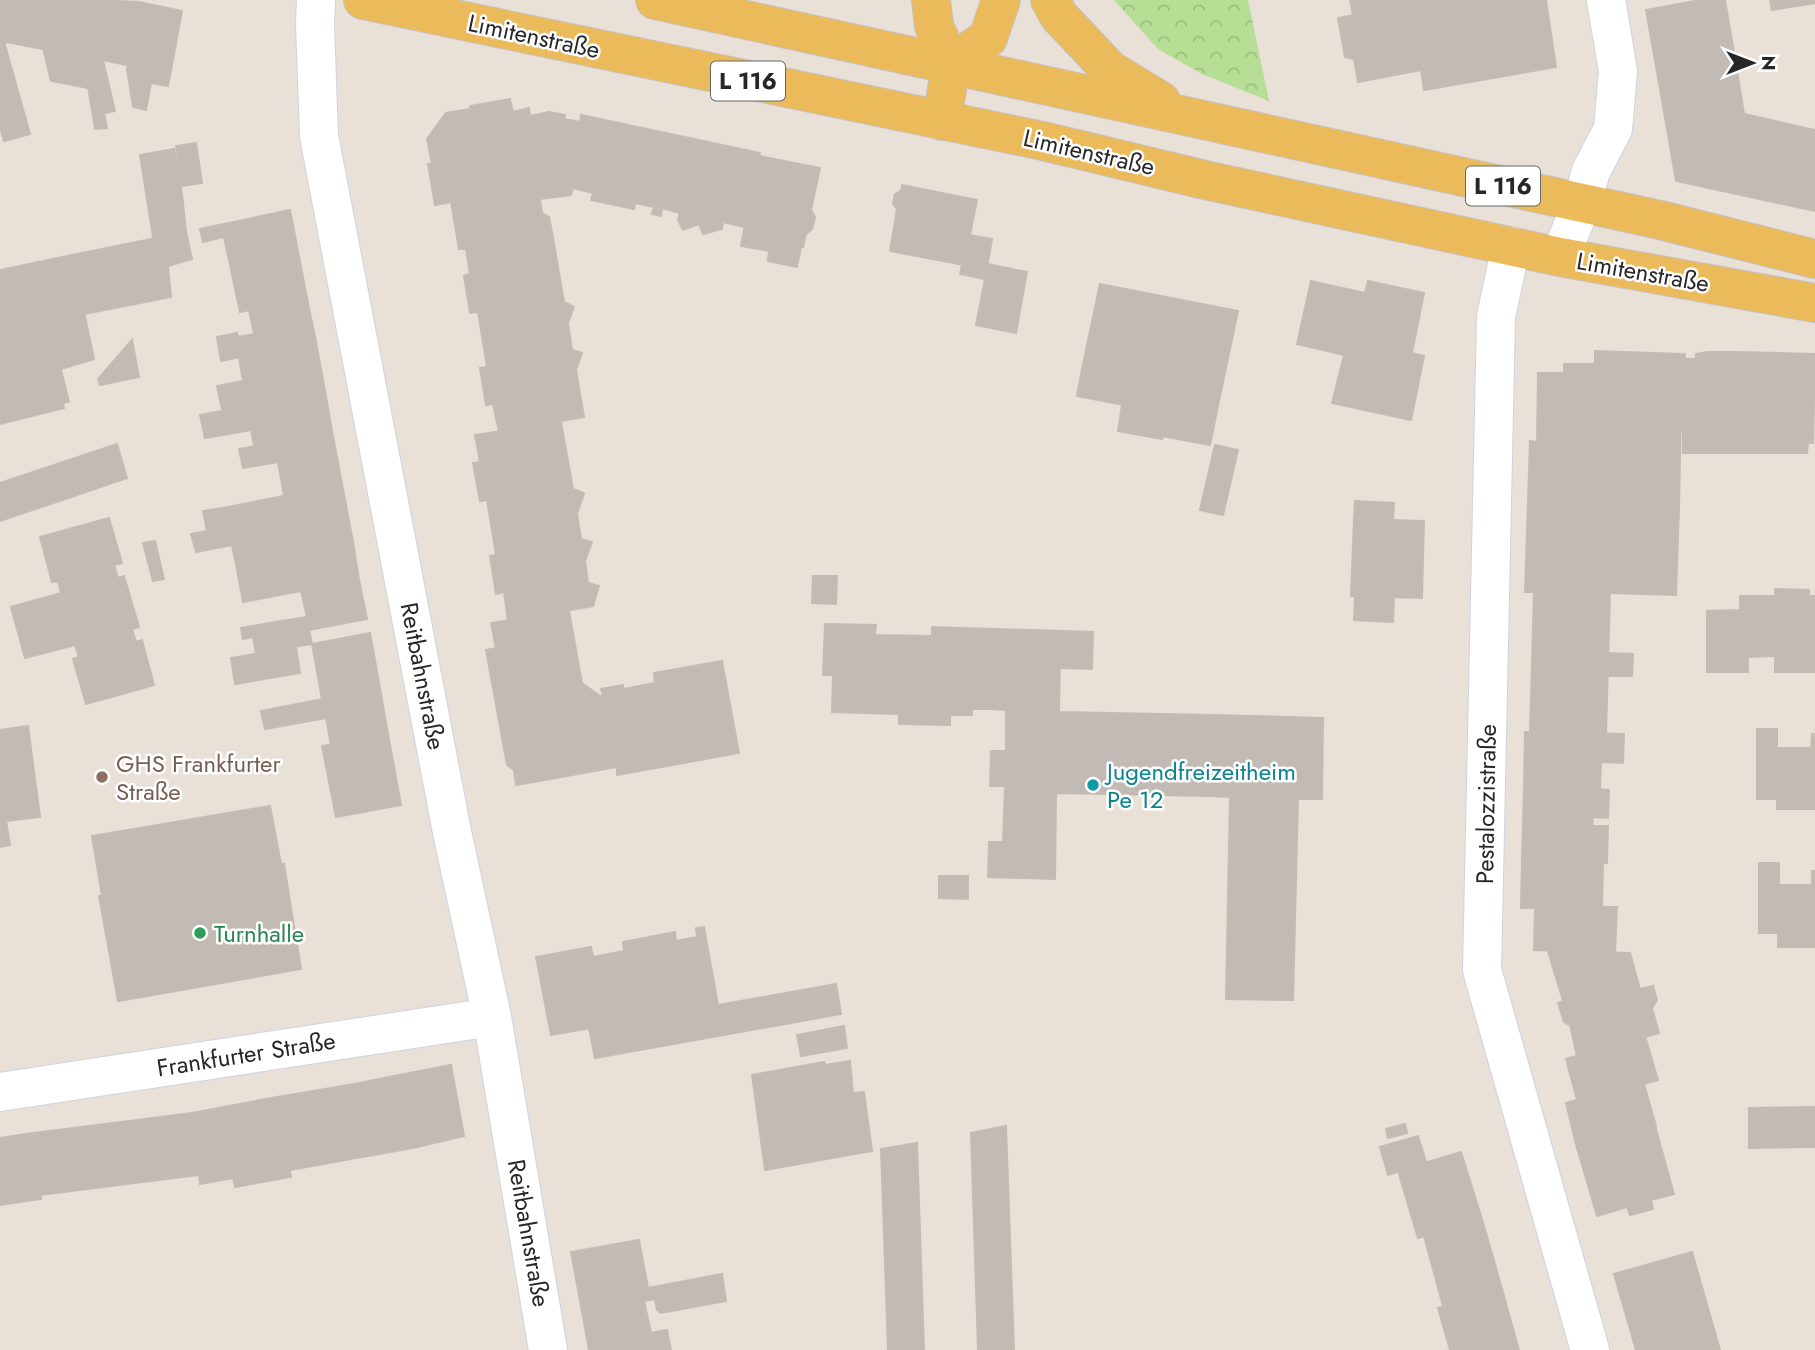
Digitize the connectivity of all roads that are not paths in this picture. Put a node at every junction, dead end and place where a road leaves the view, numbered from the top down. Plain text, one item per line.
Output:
1 (316, 0) edge
2 (363, 0) edge
3 (655, 0) edge
4 (931, 0) edge
5 (1001, 0) edge
6 (1050, 0) edge
7 (1605, 0) edge
8 (951, 64) junction
9 (1190, 118) junction
10 (942, 121) junction
11 (1582, 203) junction
12 (1511, 246) junction
13 (1560, 257) junction
14 (1815, 259) edge
15 (1815, 303) edge
16 (492, 1017) junction
17 (0, 1092) edge
18 (548, 1350) edge
19 (1590, 1350) edge

1 - 16 street, Reitbahnstraße
2 - 10 main road, Limitenstraße / L 116
3 - 8 main road, Limitenstraße / L 116
4 - 8 main road
5 - 8 main road
6 - 9 main road, L 116
7 - 11 street
8 - 9 main road, Limitenstraße / L 116
8 - 10 main road
9 - 11 main road, Limitenstraße / L 116
10 - 12 main road, Limitenstraße / L 116
11 - 13 street
11 - 14 main road, Limitenstraße / L 116
12 - 13 main road, Limitenstraße / L 116
12 - 19 street, Pestalozzistraße
13 - 15 main road, Limitenstraße / L 116
16 - 17 street, Frankfurter Straße
16 - 18 street, Reitbahnstraße

